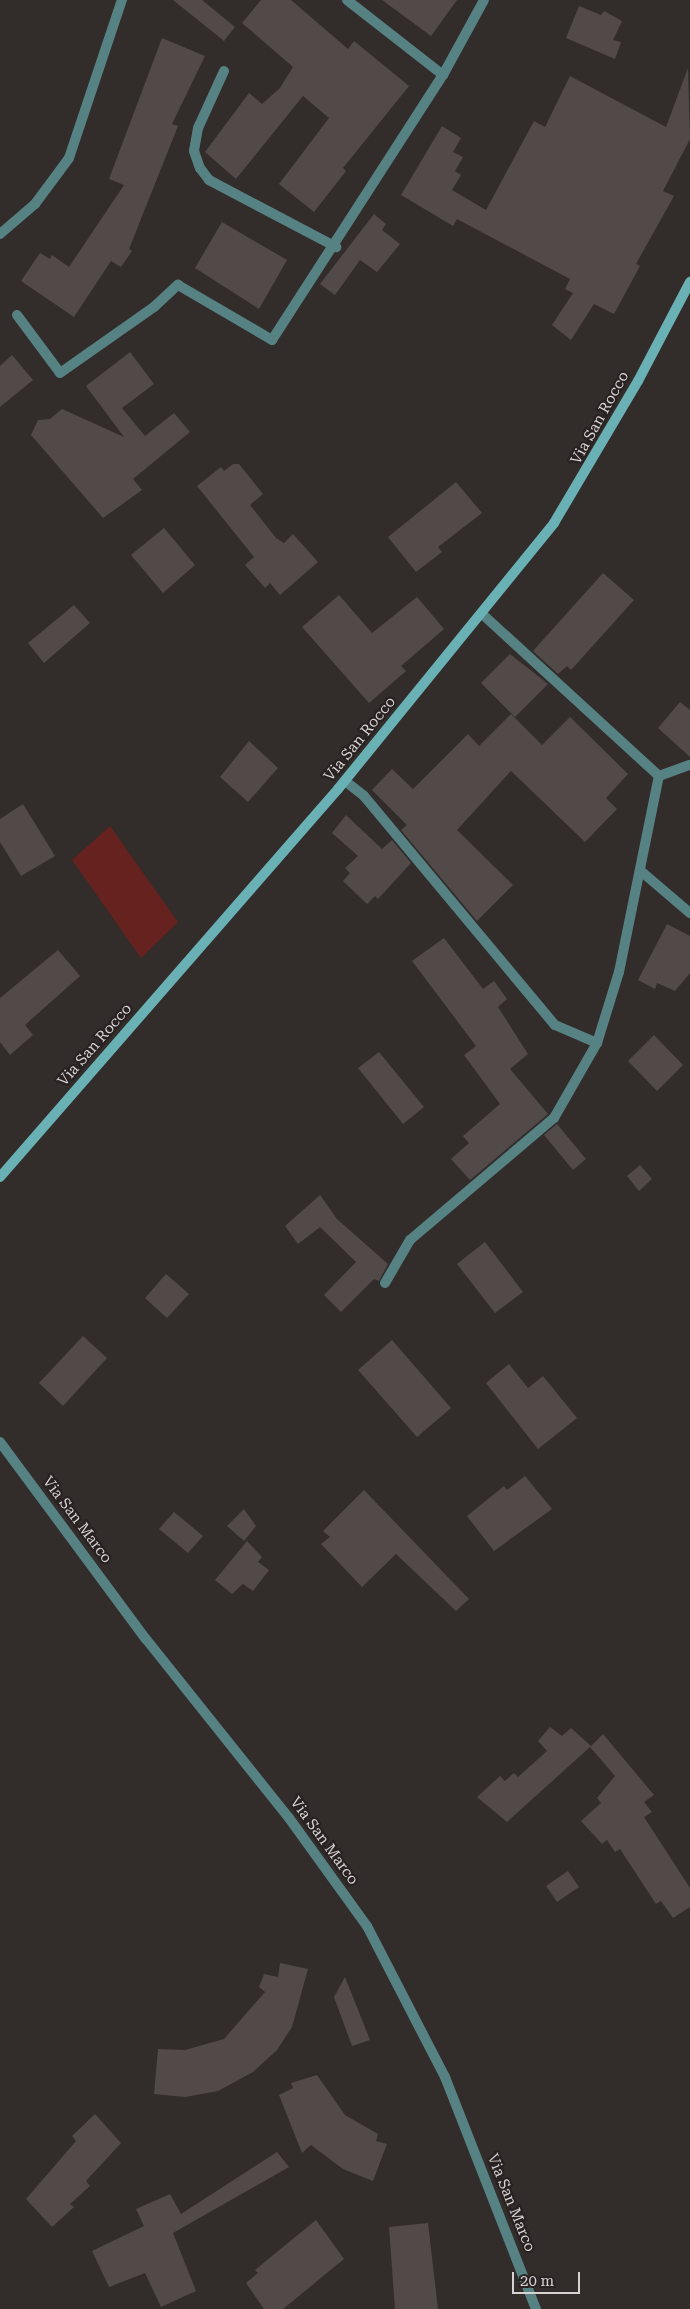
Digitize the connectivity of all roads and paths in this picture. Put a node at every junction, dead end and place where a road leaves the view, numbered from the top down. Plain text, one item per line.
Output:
1 (122, 0) edge
2 (346, 0) edge
3 (484, 0) edge
4 (224, 71) dead end
5 (443, 75) junction
6 (0, 234) edge
7 (336, 247) junction
8 (690, 282) edge
9 (16, 315) dead end
10 (482, 614) junction
11 (690, 765) edge
12 (659, 776) junction
13 (345, 781) junction
14 (642, 872) junction
15 (690, 913) edge
16 (597, 1043) junction
17 (0, 1178) edge
18 (385, 1283) dead end
19 (0, 1442) edge
20 (536, 2309) edge

1 - 6 street
2 - 5 street
3 - 5 street
4 - 7 street
5 - 7 street
7 - 9 street
8 - 10 street, Via San Rocco
10 - 12 street
10 - 13 street, Via San Rocco
11 - 12 street
12 - 14 street
13 - 16 street
13 - 17 street, Via San Rocco
14 - 15 street
14 - 16 street
16 - 18 street
19 - 20 street, Via San Marco

